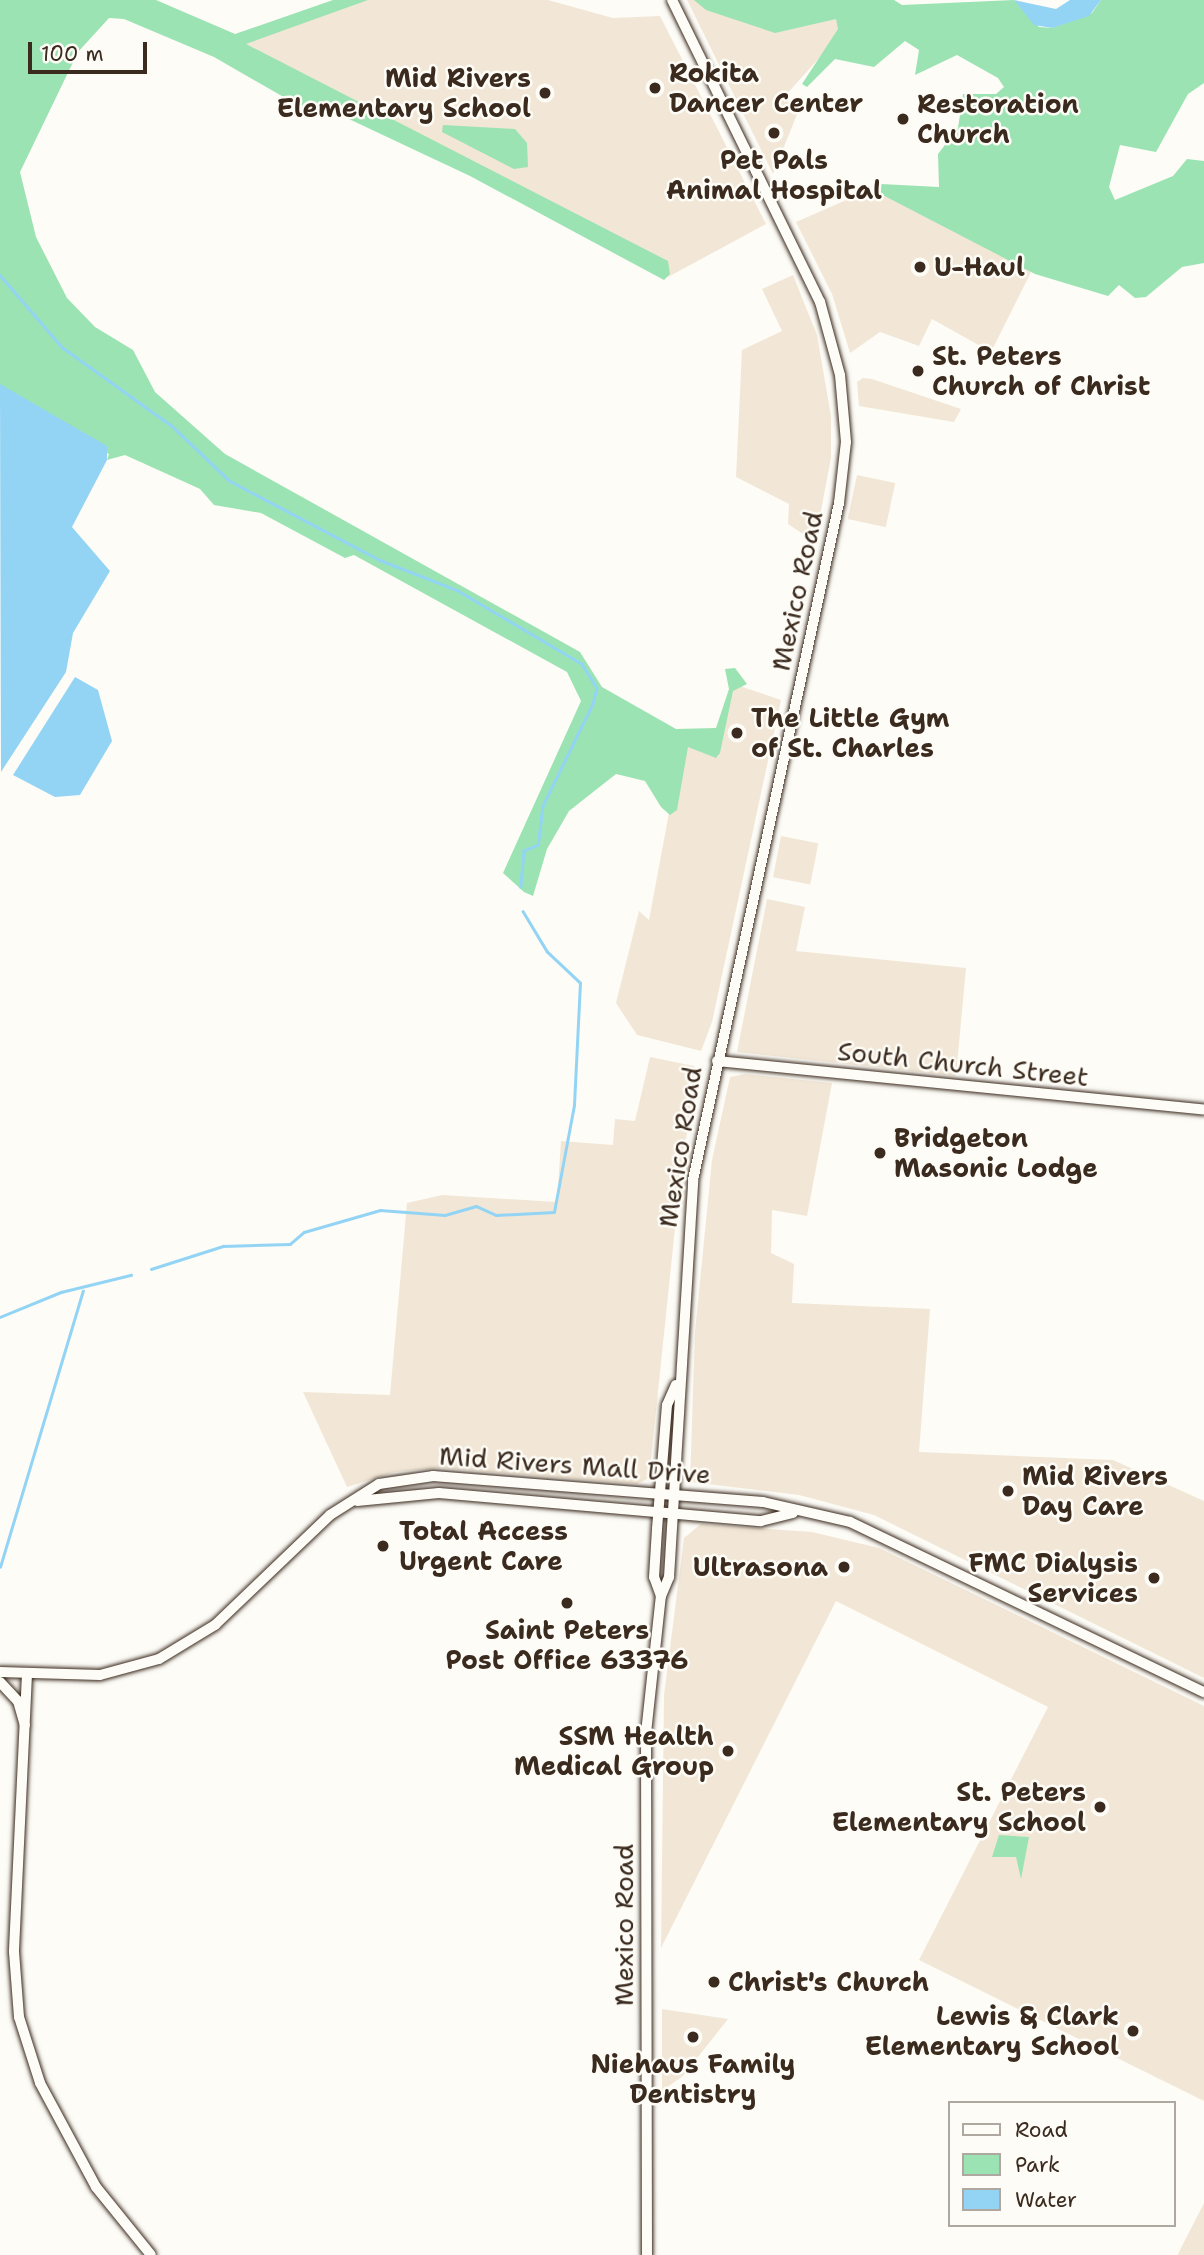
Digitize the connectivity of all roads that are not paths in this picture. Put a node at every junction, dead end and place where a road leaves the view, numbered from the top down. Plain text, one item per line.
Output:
1 (672, 0) edge
2 (717, 1061) junction
3 (1204, 1110) edge
4 (677, 1385) junction
5 (660, 1494) junction
6 (675, 1495) junction
7 (357, 1501) junction
8 (659, 1513) junction
9 (793, 1513) junction
10 (674, 1514) junction
11 (661, 1596) junction
12 (0, 1672) edge
13 (27, 1674) junction
14 (0, 1682) edge
15 (1204, 1692) edge
16 (25, 1725) junction
17 (151, 2255) edge
18 (647, 2255) edge

1 - 2 main road, Mexico Road
2 - 3 street, South Church Street
2 - 4 main road, Mexico Road
4 - 5 main road, Mexico Road
4 - 6 main road, Mexico Road
5 - 6 main road, Mid Rivers Mall Drive
5 - 7 main road, Mid Rivers Mall Drive
5 - 8 main road, Mexico Road
6 - 9 main road, Mid Rivers Mall Drive
6 - 10 main road, Mexico Road
7 - 8 main road, Mid Rivers Mall Drive
7 - 13 main road, Mid Rivers Mall Drive
8 - 10 main road, Mid Rivers Mall Drive
8 - 11 main road, Mexico Road
9 - 10 main road, Mid Rivers Mall Drive
9 - 15 main road, Mid Rivers Mall Drive
10 - 11 main road, Mexico Road
11 - 18 main road, Mexico Road
12 - 13 main road, Mid Rivers Mall Drive
13 - 16 street
14 - 16 main road
16 - 17 street

